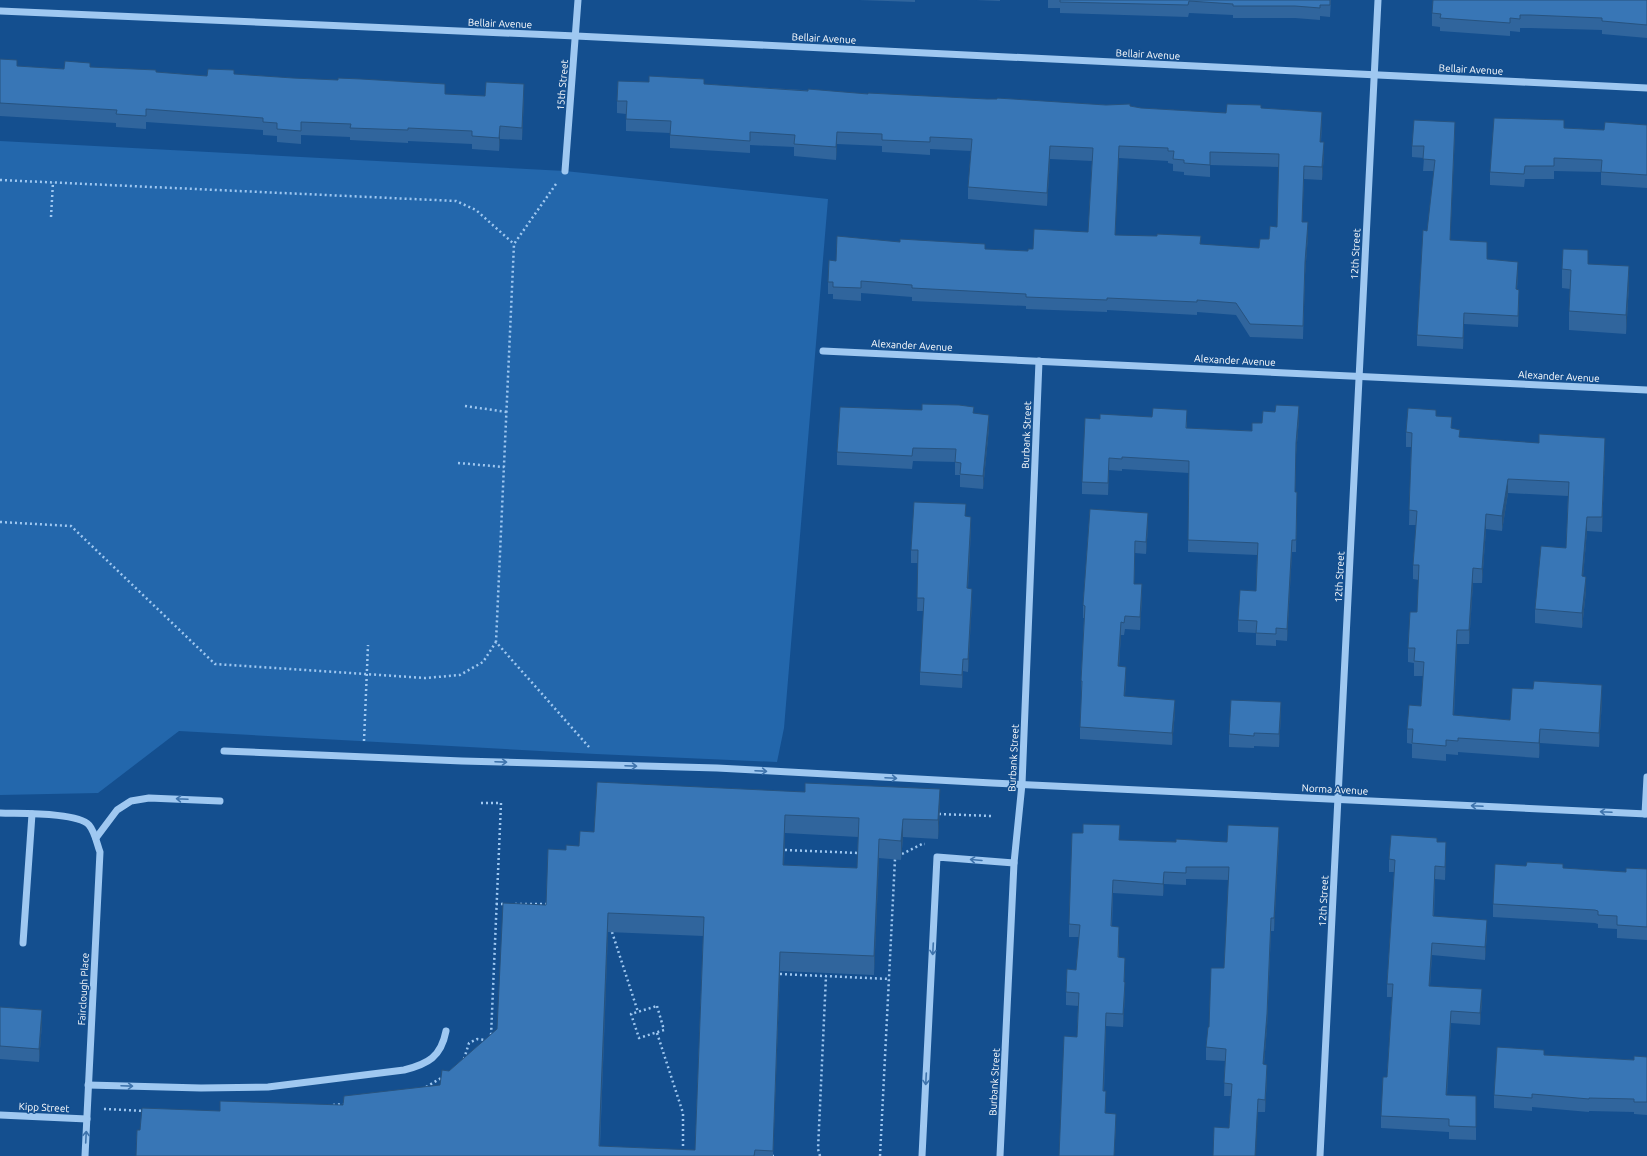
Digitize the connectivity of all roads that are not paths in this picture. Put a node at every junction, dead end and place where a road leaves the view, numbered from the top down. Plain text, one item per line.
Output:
1 (578, 0) edge
2 (1378, 0) edge
3 (0, 11) edge
4 (576, 36) junction
5 (1374, 74) junction
6 (1647, 88) edge
7 (565, 171) road end
8 (823, 351) dead end
9 (1039, 361) junction
10 (1359, 376) junction
11 (1647, 390) edge
12 (224, 751) dead end
13 (1647, 777) edge
14 (1022, 784) junction
15 (1338, 799) junction
16 (220, 801) dead end
17 (0, 813) edge
18 (32, 814) junction
19 (1646, 814) edge
20 (96, 838) junction
21 (1014, 863) junction
22 (23, 944) dead end
23 (446, 1031) dead end
24 (88, 1085) junction
25 (0, 1115) edge
26 (87, 1119) junction
27 (85, 1156) edge
28 (922, 1156) edge
29 (1000, 1156) edge
30 (1320, 1156) edge

1 - 4 street, 15th Street
2 - 5 street, 12th Street
3 - 4 street, Bellair Avenue
4 - 5 street, Bellair Avenue
4 - 7 street, 15th Street
5 - 6 street, Bellair Avenue
5 - 10 street, 12th Street
8 - 9 street, Alexander Avenue
9 - 10 street, Alexander Avenue
9 - 14 street, Burbank Street
10 - 11 street, Alexander Avenue
10 - 15 street, 12th Street
12 -> 14 street, Norma Avenue
13 - 19 street
14 - 15 street, Norma Avenue
14 - 21 street, Burbank Street
19 -> 15 street, Norma Avenue
15 - 30 street, 12th Street
16 -> 20 street
17 - 18 street
18 - 20 street, Fairclough Place
18 - 22 street
20 - 24 street, Fairclough Place
21 -> 28 street
21 - 29 street, Burbank Street
24 -> 23 street
24 - 26 street, Fairclough Place
25 - 26 street, Kipp Street
27 -> 26 street, Fairclough Place

